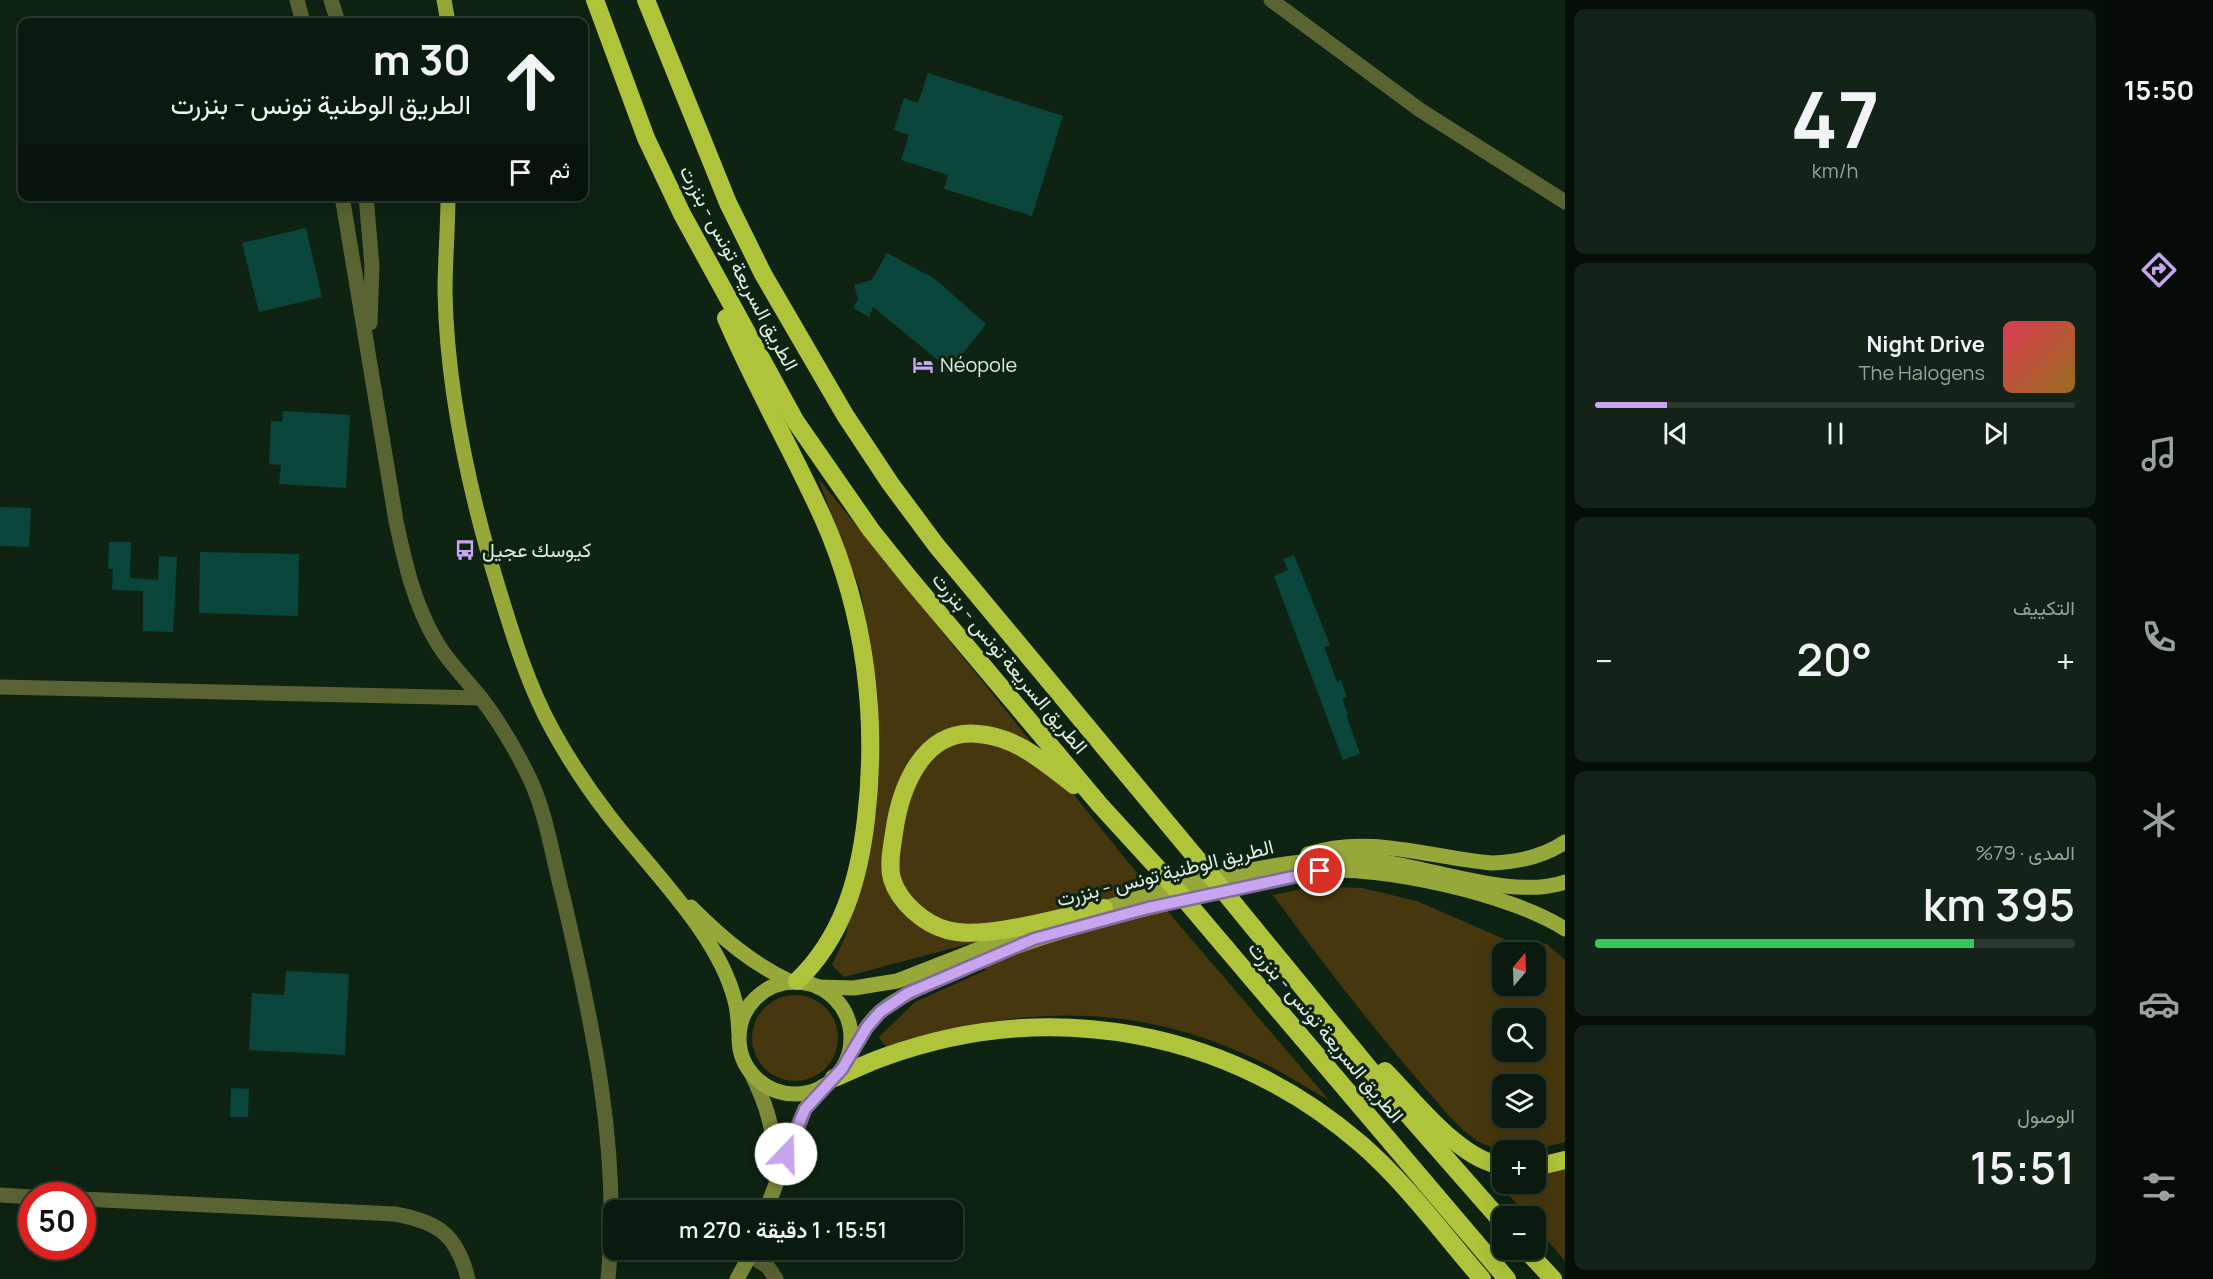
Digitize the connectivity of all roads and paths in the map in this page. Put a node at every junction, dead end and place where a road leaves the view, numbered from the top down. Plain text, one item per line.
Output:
1 (297, 0) edge
2 (332, 0) edge
3 (444, 0) edge
4 (595, 0) edge
5 (646, 0) edge
6 (1271, 0) edge
7 (302, 18) edge
8 (337, 18) edge
9 (447, 18) edge
10 (343, 201) edge
11 (366, 201) edge
12 (448, 201) edge
13 (1565, 202) edge
14 (682, 214) junction
15 (368, 341) junction
16 (0, 687) edge
17 (480, 698) junction
18 (1100, 805) junction
19 (1565, 842) edge
20 (1259, 870) junction
21 (663, 880) junction
22 (1565, 882) edge
23 (1104, 908) junction
24 (1565, 929) edge
25 (794, 982) junction
26 (818, 987) junction
27 (1320, 1007) junction
28 (739, 1033) junction
29 (847, 1059) junction
30 (750, 1071) junction
31 (829, 1082) junction
32 (1565, 1160) edge
33 (1492, 1162) edge
34 (1546, 1165) edge
35 (0, 1195) edge
36 (18, 1196) edge
37 (96, 1200) edge
38 (769, 1200) edge
39 (770, 1200) edge
40 (1492, 1210) edge
41 (747, 1260) edge
42 (760, 1260) edge
43 (1535, 1260) edge
44 (468, 1279) edge
45 (608, 1279) edge
46 (737, 1279) edge
47 (776, 1279) edge
48 (1482, 1279) edge
49 (1506, 1279) edge
50 (1553, 1279) edge

1 - 7 street
2 - 8 street
3 - 9 main road
4 - 14 highway, الطريق السريعة تونس - بنزرت
5 - 27 highway, الطريق السريعة تونس - بنزرت, bridge
6 - 13 street
10 - 15 street
11 - 15 street
12 - 21 main road, الطريق الوطنية تونس - بنزرت
14 - 18 highway, الطريق السريعة تونس - بنزرت
14 - 25 highway
15 - 17 street
16 - 17 street
17 - 45 street
18 - 23 highway
18 - 49 highway, الطريق السريعة تونس - بنزرت, bridge
19 - 20 main road
20 - 22 main road, الطريق الوطنية تونس - بنزرت
20 - 23 main road, الطريق الوطنية تونس - بنزرت
21 - 25 main road, الطريق الوطنية تونس - بنزرت
21 - 28 main road, الطريق الوطنية تونس - بنزرت
23 - 26 main road, الطريق الوطنية تونس - بنزرت
24 - 29 main road, الطريق الوطنية تونس - بنزرت
25 - 26 main road, الطريق الوطنية تونس - بنزرت
25 - 28 main road
26 - 29 main road, الطريق الوطنية تونس - بنزرت
27 - 33 highway
27 - 40 highway, الطريق السريعة تونس - بنزرت
28 - 30 main road, الطريق الوطنية تونس - بنزرت
29 - 31 main road, الطريق الوطنية تونس - بنزرت
30 - 31 main road
30 - 38 main road
31 - 39 main road
31 - 48 highway
32 - 34 highway
35 - 36 street
37 - 44 street
41 - 46 main road
42 - 47 street
43 - 50 highway

